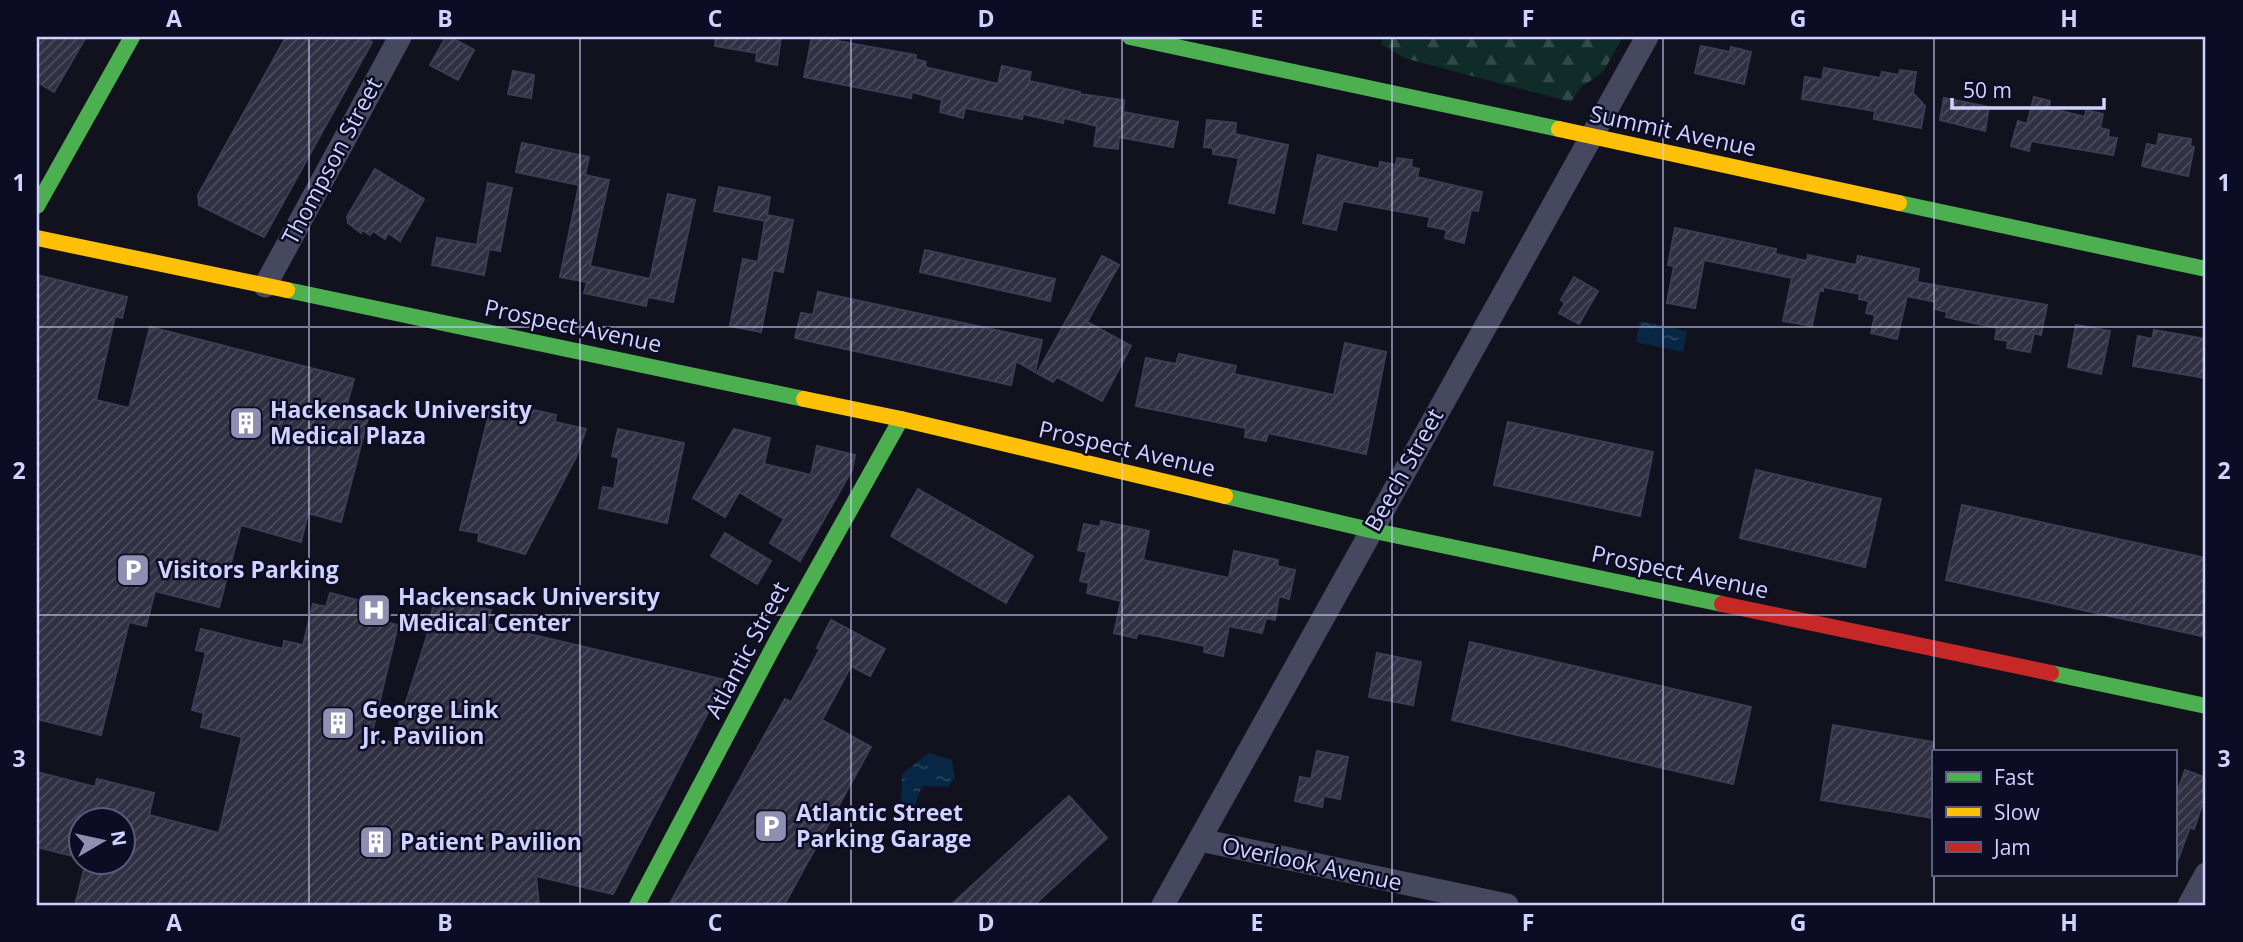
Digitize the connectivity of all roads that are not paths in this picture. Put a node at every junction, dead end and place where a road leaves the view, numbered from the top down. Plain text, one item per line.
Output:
1 (132, 37) edge
2 (400, 37) edge
3 (1130, 37) edge
4 (1647, 37) edge
5 (1591, 136) junction
6 (37, 206) edge
7 (37, 238) edge
8 (2206, 269) edge
9 (265, 286) junction
10 (901, 419) junction
11 (1370, 530) junction
12 (2206, 706) edge
13 (1200, 839) junction
14 (2206, 874) edge
15 (637, 905) edge
16 (1163, 905) edge
17 (1507, 905) edge
18 (2189, 905) edge

1 - 6 street
2 - 9 street, Thompson Street
3 - 5 street, Summit Avenue
4 - 5 street, Beech Street
5 - 8 street, Summit Avenue
5 - 11 street, Beech Street
7 - 9 street, Prospect Avenue
9 - 10 street, Prospect Avenue
10 - 11 street, Prospect Avenue
10 - 15 street, Atlantic Street
11 - 12 street, Prospect Avenue
11 - 13 street, Beech Street
13 - 16 street, Beech Street
13 - 17 street, Overlook Avenue
14 - 18 street

